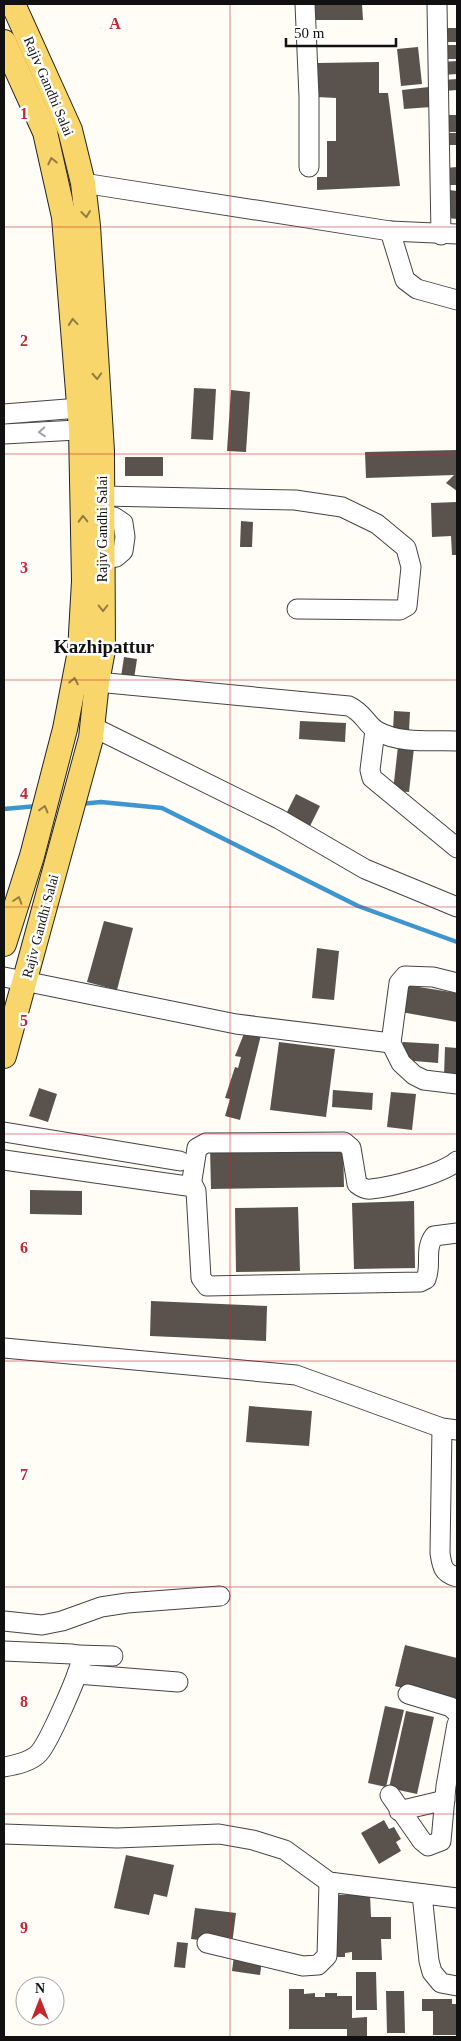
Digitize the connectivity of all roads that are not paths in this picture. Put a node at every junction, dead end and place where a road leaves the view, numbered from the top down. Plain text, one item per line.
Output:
1 (13, 4) edge
2 (304, 4) edge
3 (437, 4) edge
4 (4, 42) edge
5 (309, 167) dead end
6 (82, 183) junction
7 (390, 231) junction
8 (449, 234) edge
9 (457, 300) edge
10 (4, 414) edge
11 (90, 418) junction
12 (4, 434) edge
13 (102, 506) junction
14 (297, 609) dead end
15 (97, 682) junction
16 (375, 730) junction
17 (92, 732) junction
18 (457, 741) edge
19 (457, 848) edge
20 (433, 896) junction
21 (457, 899) edge
22 (457, 907) edge
23 (4, 944) edge
24 (14, 979) edge
25 (457, 983) edge
26 (392, 1043) junction
27 (4, 1056) edge
28 (457, 1084) edge
29 (4, 1132) edge
30 (4, 1160) edge
31 (180, 1161) dead end
32 (457, 1161) edge
33 (191, 1186) junction
34 (457, 1233) edge
35 (4, 1348) edge
36 (450, 1429) edge
37 (457, 1576) edge
38 (220, 1596) dead end
39 (4, 1620) edge
40 (4, 1651) edge
41 (77, 1655) junction
42 (113, 1656) dead end
43 (76, 1674) junction
44 (178, 1682) dead end
45 (408, 1694) dead end
46 (457, 1713) edge
47 (457, 1724) edge
48 (4, 1767) edge
49 (449, 1792) edge
50 (4, 1834) edge
51 (329, 1882) junction
52 (422, 1894) junction
53 (457, 1898) edge
54 (208, 1943) dead end
55 (457, 1986) edge

1 - 6 main road, Rajiv Gandhi Salai
2 - 5 street
3 - 8 street
11 -> 4 main road, Rajiv Gandhi Salai
6 - 7 street
6 -> 11 main road, Rajiv Gandhi Salai
7 - 8 street
7 - 9 street
10 - 11 street
11 -> 12 street
11 - 13 main road, Rajiv Gandhi Salai
23 -> 11 main road, Rajiv Gandhi Salai
13 - 14 street
13 -> 15 main road, Rajiv Gandhi Salai
15 - 16 street
15 - 17 main road, Rajiv Gandhi Salai
16 - 18 street
16 - 19 street
17 - 20 street
17 - 24 main road, Rajiv Gandhi Salai
20 - 21 street
20 - 22 street
24 - 26 street
24 - 27 main road, Rajiv Gandhi Salai
25 - 26 street
26 - 28 street
29 - 31 street
30 - 33 street
32 - 33 street
33 - 34 street
35 - 36 street
36 - 37 street
38 - 39 street
40 - 41 street
41 - 42 street
41 - 43 street
43 - 44 street
43 - 48 street
45 - 46 street
47 - 49 street
49 - 49 street
50 - 51 street
51 - 52 street
51 - 54 street
52 - 53 street
52 - 55 street

